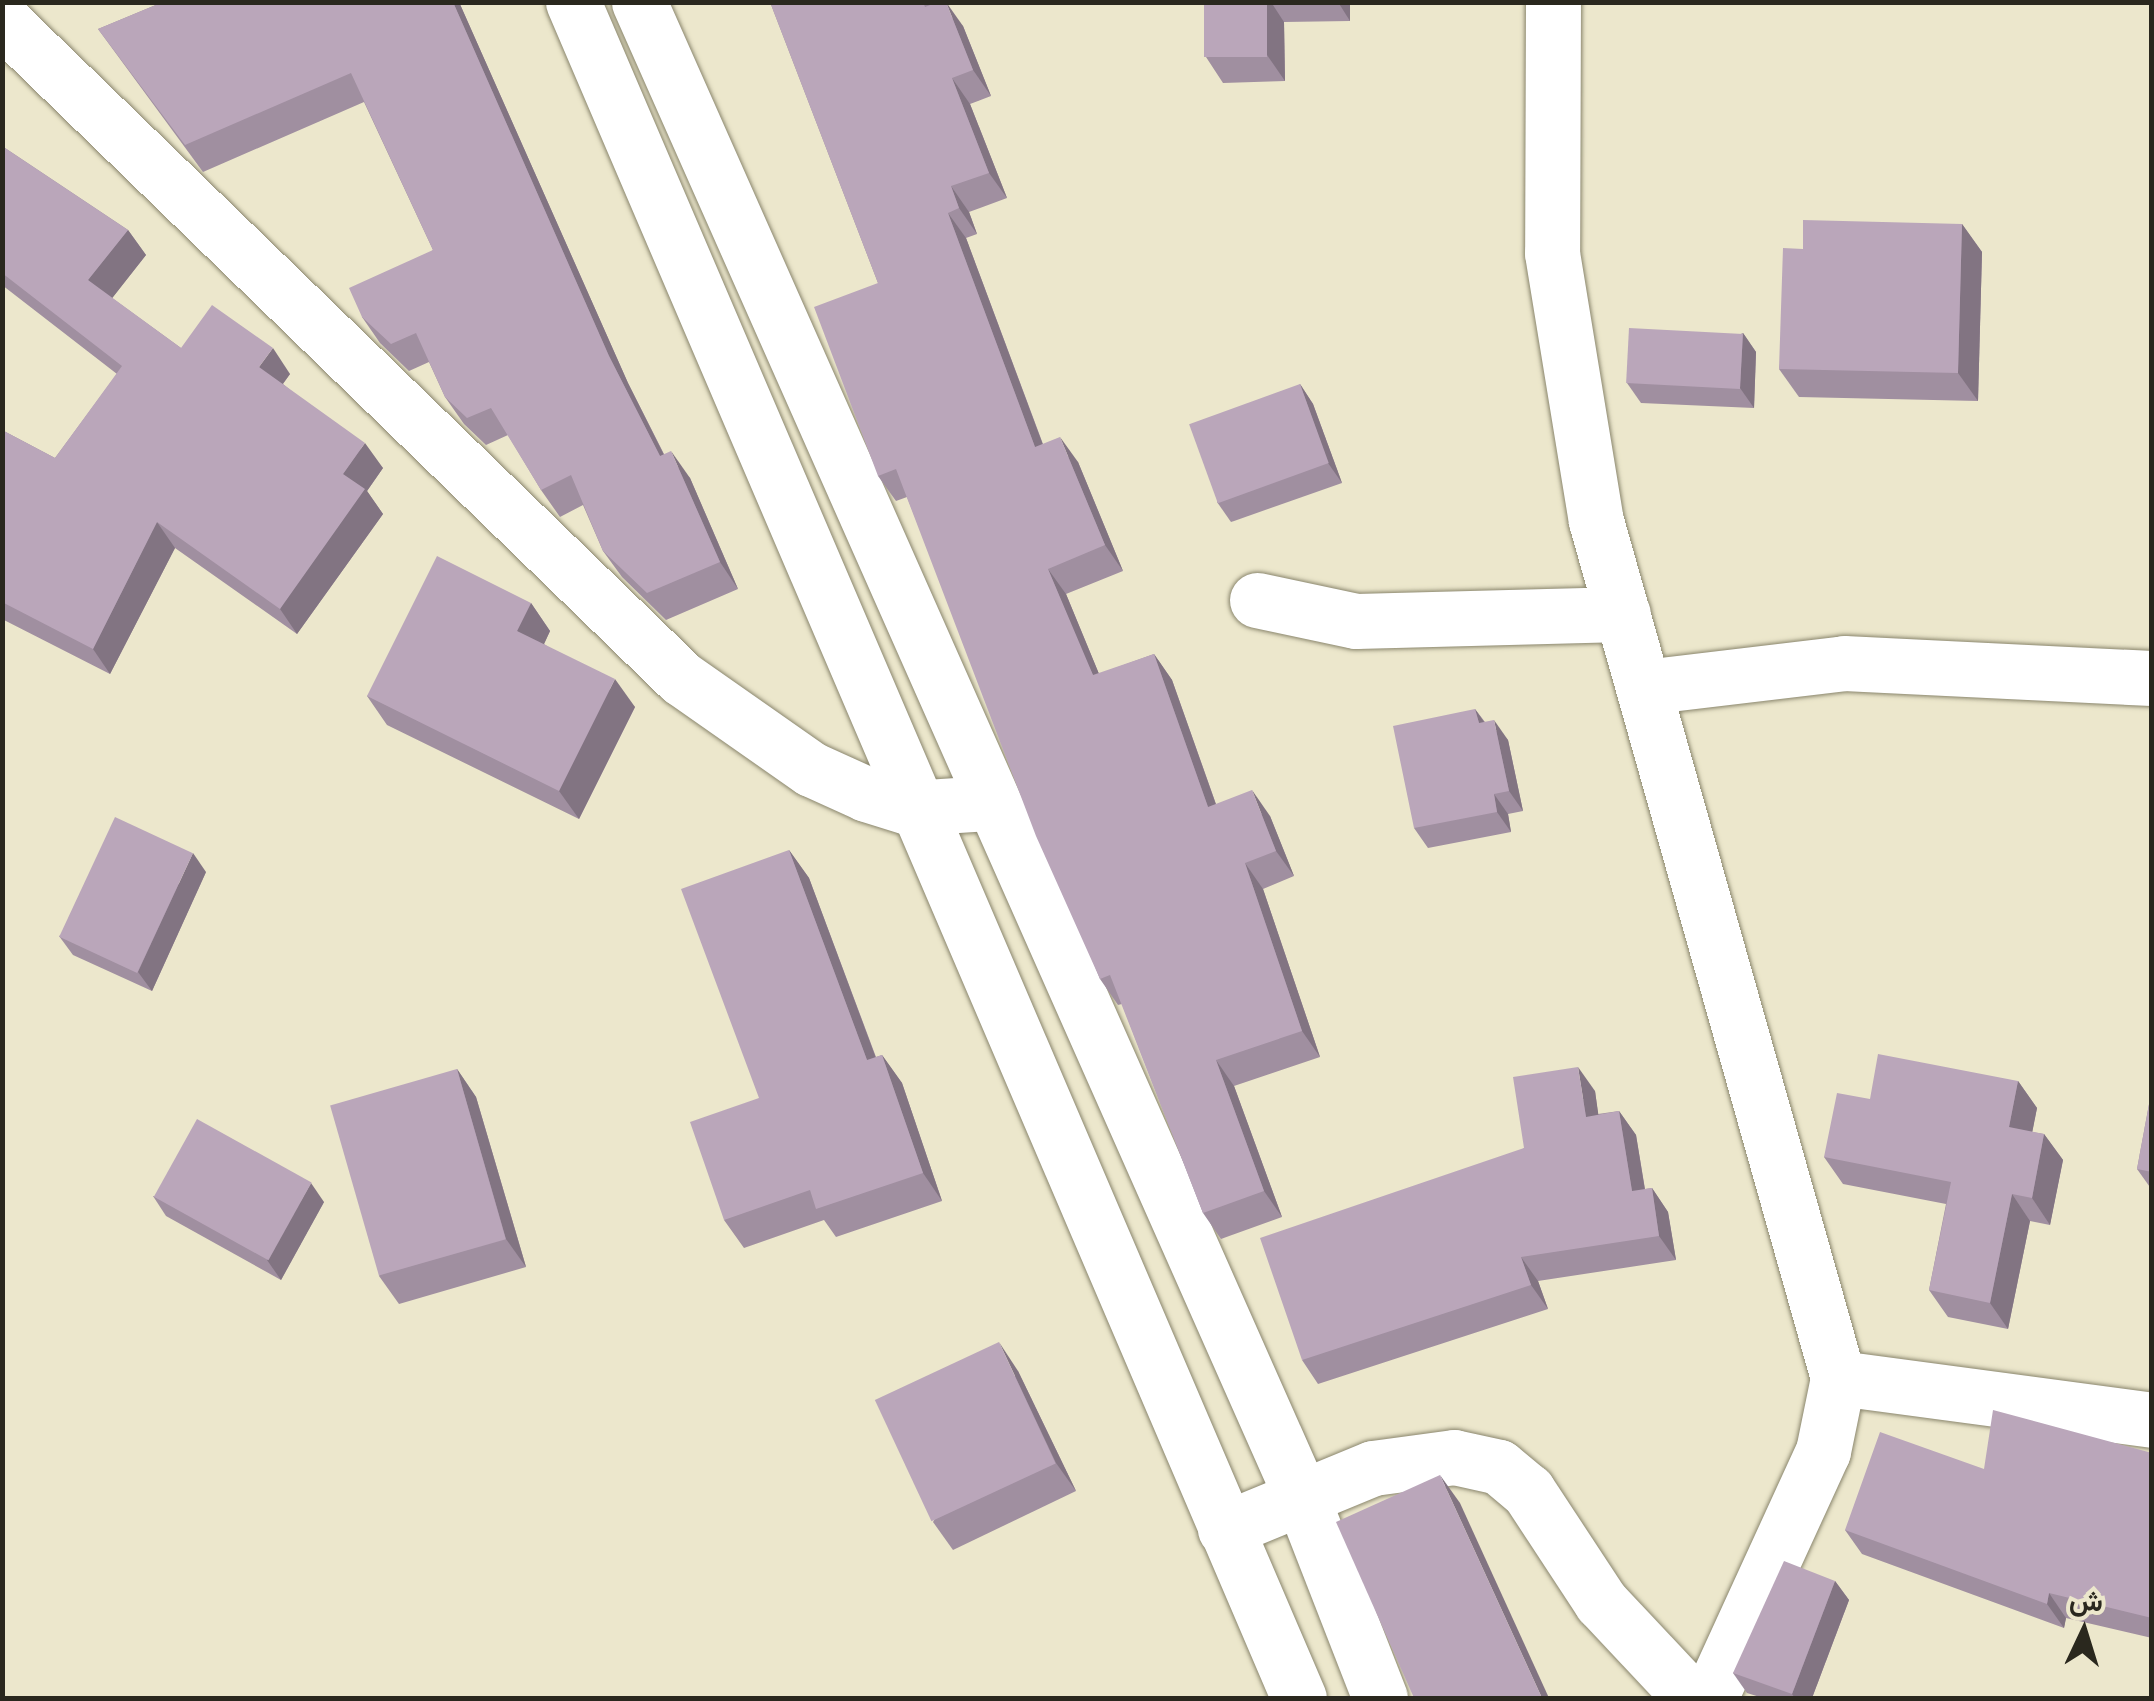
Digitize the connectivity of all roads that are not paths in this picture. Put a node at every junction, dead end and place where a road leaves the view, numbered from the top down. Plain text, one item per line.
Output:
1 (573, 2) edge
2 (639, 2) edge
3 (1553, 2) edge
4 (2, 20) edge
5 (1258, 600) dead end
6 (1623, 614) junction
7 (2152, 678) edge
8 (1644, 687) junction
9 (988, 803) junction
10 (911, 808) junction
11 (1838, 1378) junction
12 (2152, 1420) edge
13 (1304, 1503) junction
14 (1226, 1529) junction
15 (1299, 1698) edge
16 (1380, 1698) edge
17 (1691, 1698) edge
18 (1710, 1698) edge

1 - 10 street
2 - 9 street
3 - 6 street
4 - 10 street
5 - 6 street
6 - 8 street
7 - 8 street
8 - 11 street
9 - 10 street
9 - 13 street
10 - 14 street
11 - 12 street
11 - 18 street
13 - 14 street
13 - 16 street
13 - 17 street
14 - 15 street

